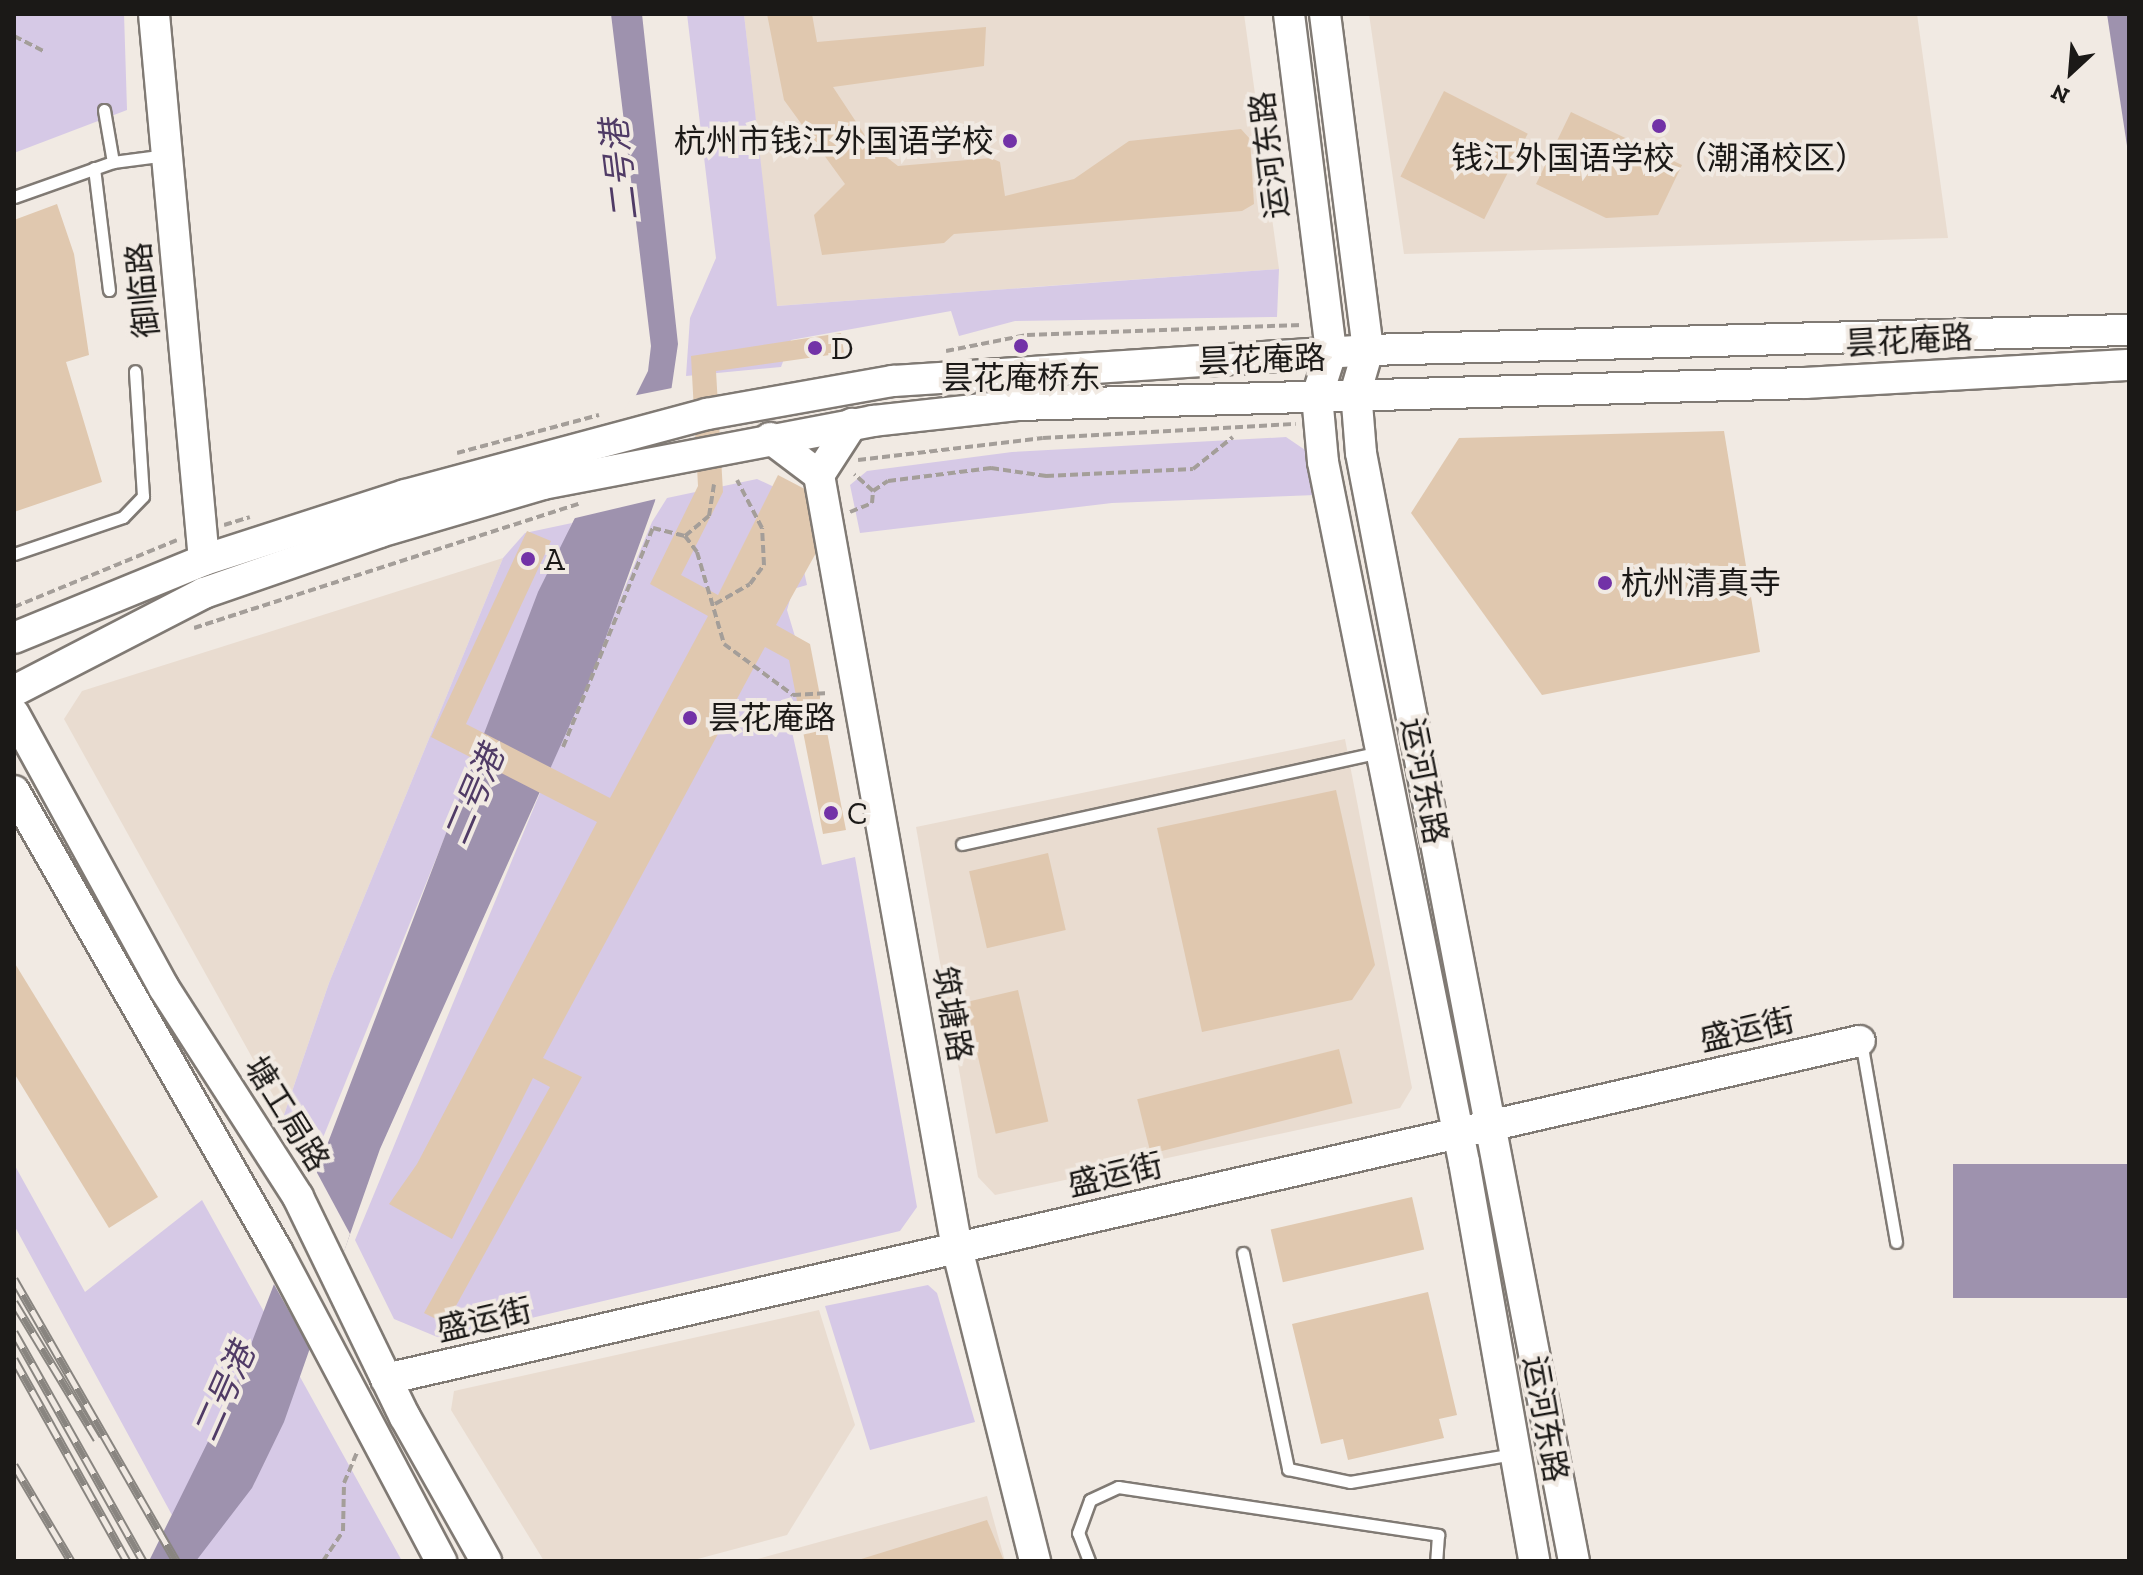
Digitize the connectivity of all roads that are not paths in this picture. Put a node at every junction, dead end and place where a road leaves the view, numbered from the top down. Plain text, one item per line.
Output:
1 (154, 14) edge
2 (1289, 14) edge
3 (1325, 14) edge
4 (104, 110) dead end
5 (167, 155) junction
6 (113, 162) junction
7 (94, 168) junction
8 (14, 197) edge
9 (109, 290) dead end
10 (2129, 330) edge
11 (1368, 350) junction
12 (1331, 353) junction
13 (2129, 365) edge
14 (135, 371) dead end
15 (1356, 391) junction
16 (1318, 408) junction
17 (852, 424) junction
18 (770, 438) junction
19 (833, 470) junction
20 (538, 471) junction
21 (14, 554) edge
22 (204, 560) junction
23 (14, 638) edge
24 (14, 691) edge
25 (14, 714) edge
26 (1382, 752) junction
27 (14, 791) edge
28 (962, 844) dead end
29 (1860, 1041) joint
30 (1472, 1130) junction
31 (1896, 1242) dead end
32 (957, 1248) junction
33 (1243, 1253) dead end
34 (386, 1379) junction
35 (1515, 1453) junction
36 (441, 1561) edge
37 (486, 1561) edge
38 (1035, 1561) edge
39 (1089, 1561) edge
40 (1436, 1561) edge
41 (1534, 1561) edge
42 (1574, 1561) edge

1 - 5 main road, 御临路
2 - 12 main road, 运河东路
3 - 11 main road, 运河东路
4 - 6 lane
5 - 6 lane
5 - 22 main road, 御临路
6 - 7 lane
7 - 8 lane
7 - 9 lane
10 - 11 main road, 昙花庵路
11 - 12 main road, 昙花庵路
11 - 15 main road, 运河东路
12 - 16 main road, 运河东路
12 - 20 main road, 昙花庵路
13 - 15 main road, 昙花庵路
14 - 21 lane
15 - 16 main road, 昙花庵路
15 - 30 main road, 运河东路
16 - 17 main road, 昙花庵路
16 - 26 main road, 运河东路
17 - 18 main road, 昙花庵路
17 - 19 main road
18 - 19 main road
18 - 20 main road, 昙花庵路
19 - 32 main road, 筑塘路
20 - 22 main road, 昙花庵路
20 - 24 main road, 昙花庵路
22 - 23 main road, 昙花庵路
25 - 34 main road, 塘工局路
26 - 28 lane
26 - 30 main road, 运河东路
27 - 36 main road
29 - 30 main road, 盛运街
29 - 31 lane
30 - 32 main road, 盛运街
30 - 35 main road, 运河东路
30 - 42 main road, 运河东路
32 - 34 main road, 盛运街
32 - 38 main road, 筑塘路
33 - 35 lane
34 - 37 main road, 塘工局路
35 - 41 main road, 运河东路
39 - 40 lane

